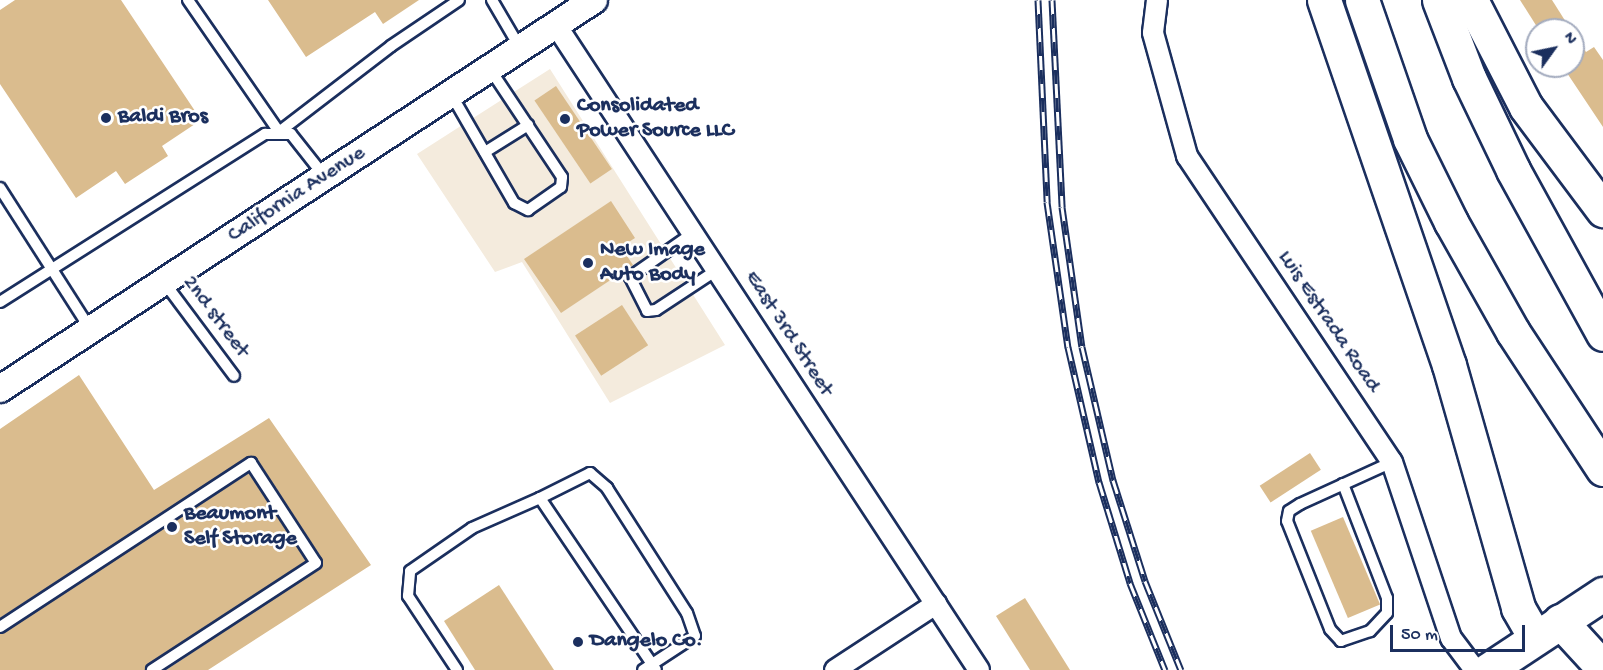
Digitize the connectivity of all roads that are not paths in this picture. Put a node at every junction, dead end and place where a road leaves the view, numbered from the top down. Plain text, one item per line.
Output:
1 (188, 0) edge
2 (459, 0) edge
3 (492, 0) edge
4 (594, 0) edge
5 (1157, 0) edge
6 (1324, 0) edge
7 (1362, 0) edge
8 (1438, 0) edge
9 (1471, 0) edge
10 (556, 25) junction
11 (520, 48) junction
12 (490, 68) junction
13 (451, 94) junction
14 (528, 125) junction
15 (279, 132) junction
16 (485, 153) junction
17 (325, 177) junction
18 (0, 188) edge
19 (1603, 210) edge
20 (693, 233) junction
21 (52, 269) junction
22 (717, 270) junction
23 (164, 281) junction
24 (0, 302) edge
25 (91, 330) junction
26 (1603, 334) edge
27 (234, 376) dead end
28 (0, 389) edge
29 (1392, 462) junction
30 (1603, 469) edge
31 (1343, 484) junction
32 (540, 498) junction
33 (1603, 594) edge
34 (936, 604) junction
35 (0, 627) edge
36 (1548, 629) junction
37 (650, 668) edge
38 (1603, 668) edge
39 (152, 670) edge
40 (457, 670) edge
41 (835, 670) edge
42 (979, 670) edge
43 (1474, 670) edge
44 (1488, 670) edge

1 - 15 lane
2 - 15 lane
3 - 11 lane
4 - 10 street, California Avenue
5 - 29 street, Luis Estrada Road
6 - 36 highway
7 - 30 highway
8 - 26 highway
9 - 19 highway
10 - 11 street, California Avenue
10 - 20 street, East 3rd Street
11 - 12 street, California Avenue
12 - 13 street, California Avenue
12 - 14 lane
13 - 16 lane
13 - 17 street, California Avenue
14 - 16 lane
14 - 16 lane
15 - 17 lane
15 - 21 lane
17 - 23 street, California Avenue
18 - 21 lane
20 - 22 street, East 3rd Street
20 - 22 lane
21 - 24 lane
21 - 25 lane
22 - 34 street, East 3rd Street
23 - 25 street, California Avenue
23 - 27 lane, 2nd street
25 - 28 street, California Avenue
29 - 31 lane
29 - 43 street, Luis Estrada Road
31 - 31 lane
32 - 37 lane
32 - 37 lane
32 - 40 lane
33 - 36 highway
34 - 41 street
34 - 42 street, East 3rd Street
35 - 39 lane
36 - 38 highway
36 - 44 highway

